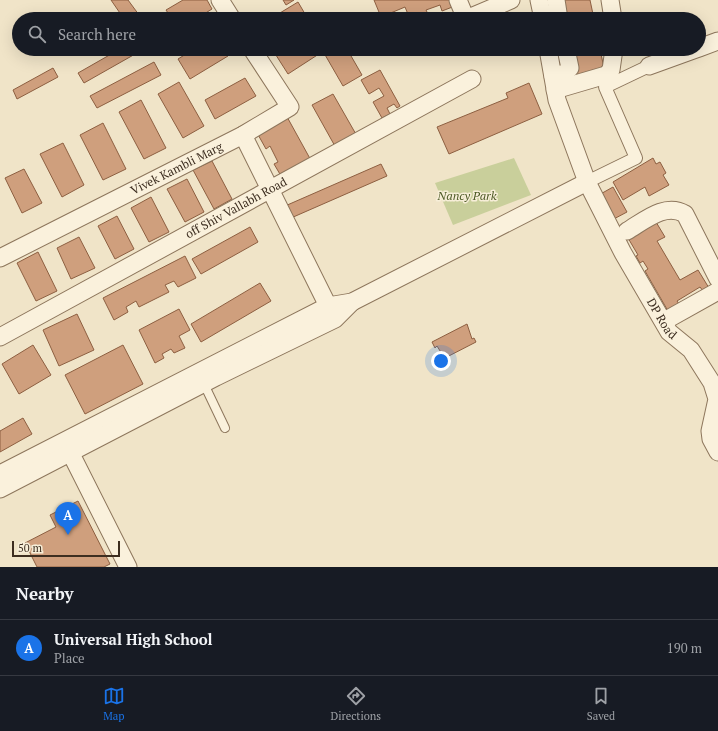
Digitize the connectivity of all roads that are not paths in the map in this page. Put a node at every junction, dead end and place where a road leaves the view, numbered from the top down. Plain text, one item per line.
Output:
1 (220, 0) edge
2 (458, 0) edge
3 (511, 0) edge
4 (610, 0) edge
5 (228, 12) edge
6 (463, 12) edge
7 (483, 12) edge
8 (612, 12) edge
9 (718, 41) edge
10 (706, 46) edge
11 (257, 56) edge
12 (549, 56) edge
13 (567, 56) edge
14 (613, 56) edge
15 (678, 56) edge
16 (649, 66) joint
17 (472, 79) dead end
18 (554, 83) junction
19 (243, 135) junction
20 (586, 182) junction
21 (270, 189) junction
22 (0, 258) edge
23 (718, 279) edge
24 (641, 280) junction
25 (718, 291) edge
26 (352, 302) junction
27 (718, 302) edge
28 (328, 306) junction
29 (666, 322) junction
30 (0, 337) edge
31 (204, 384) junction
32 (225, 428) dead end
33 (67, 447) junction
34 (718, 452) edge
35 (0, 474) edge
36 (0, 490) edge
37 (128, 567) edge

1 - 5 street
2 - 6 street
3 - 7 street
4 - 8 street
9 - 10 street
11 - 19 street, Vivek Kambli Marg
12 - 18 street, DP Road
13 - 18 street
14 - 18 street
15 - 16 street
16 - 20 street
17 - 21 street, off Shiv Vallabh Road
18 - 20 street, DP Road
19 - 21 street
19 - 22 street, Vivek Kambli Marg
20 - 24 street, DP Road
20 - 26 street
21 - 28 street
21 - 30 street, off Shiv Vallabh Road
23 - 24 street
24 - 29 street, DP Road
25 - 29 street
26 - 28 street
26 - 31 street
27 - 29 street
28 - 33 street
29 - 34 street, DP Road
31 - 32 lane
31 - 33 street
33 - 35 street
33 - 36 street
33 - 37 street

